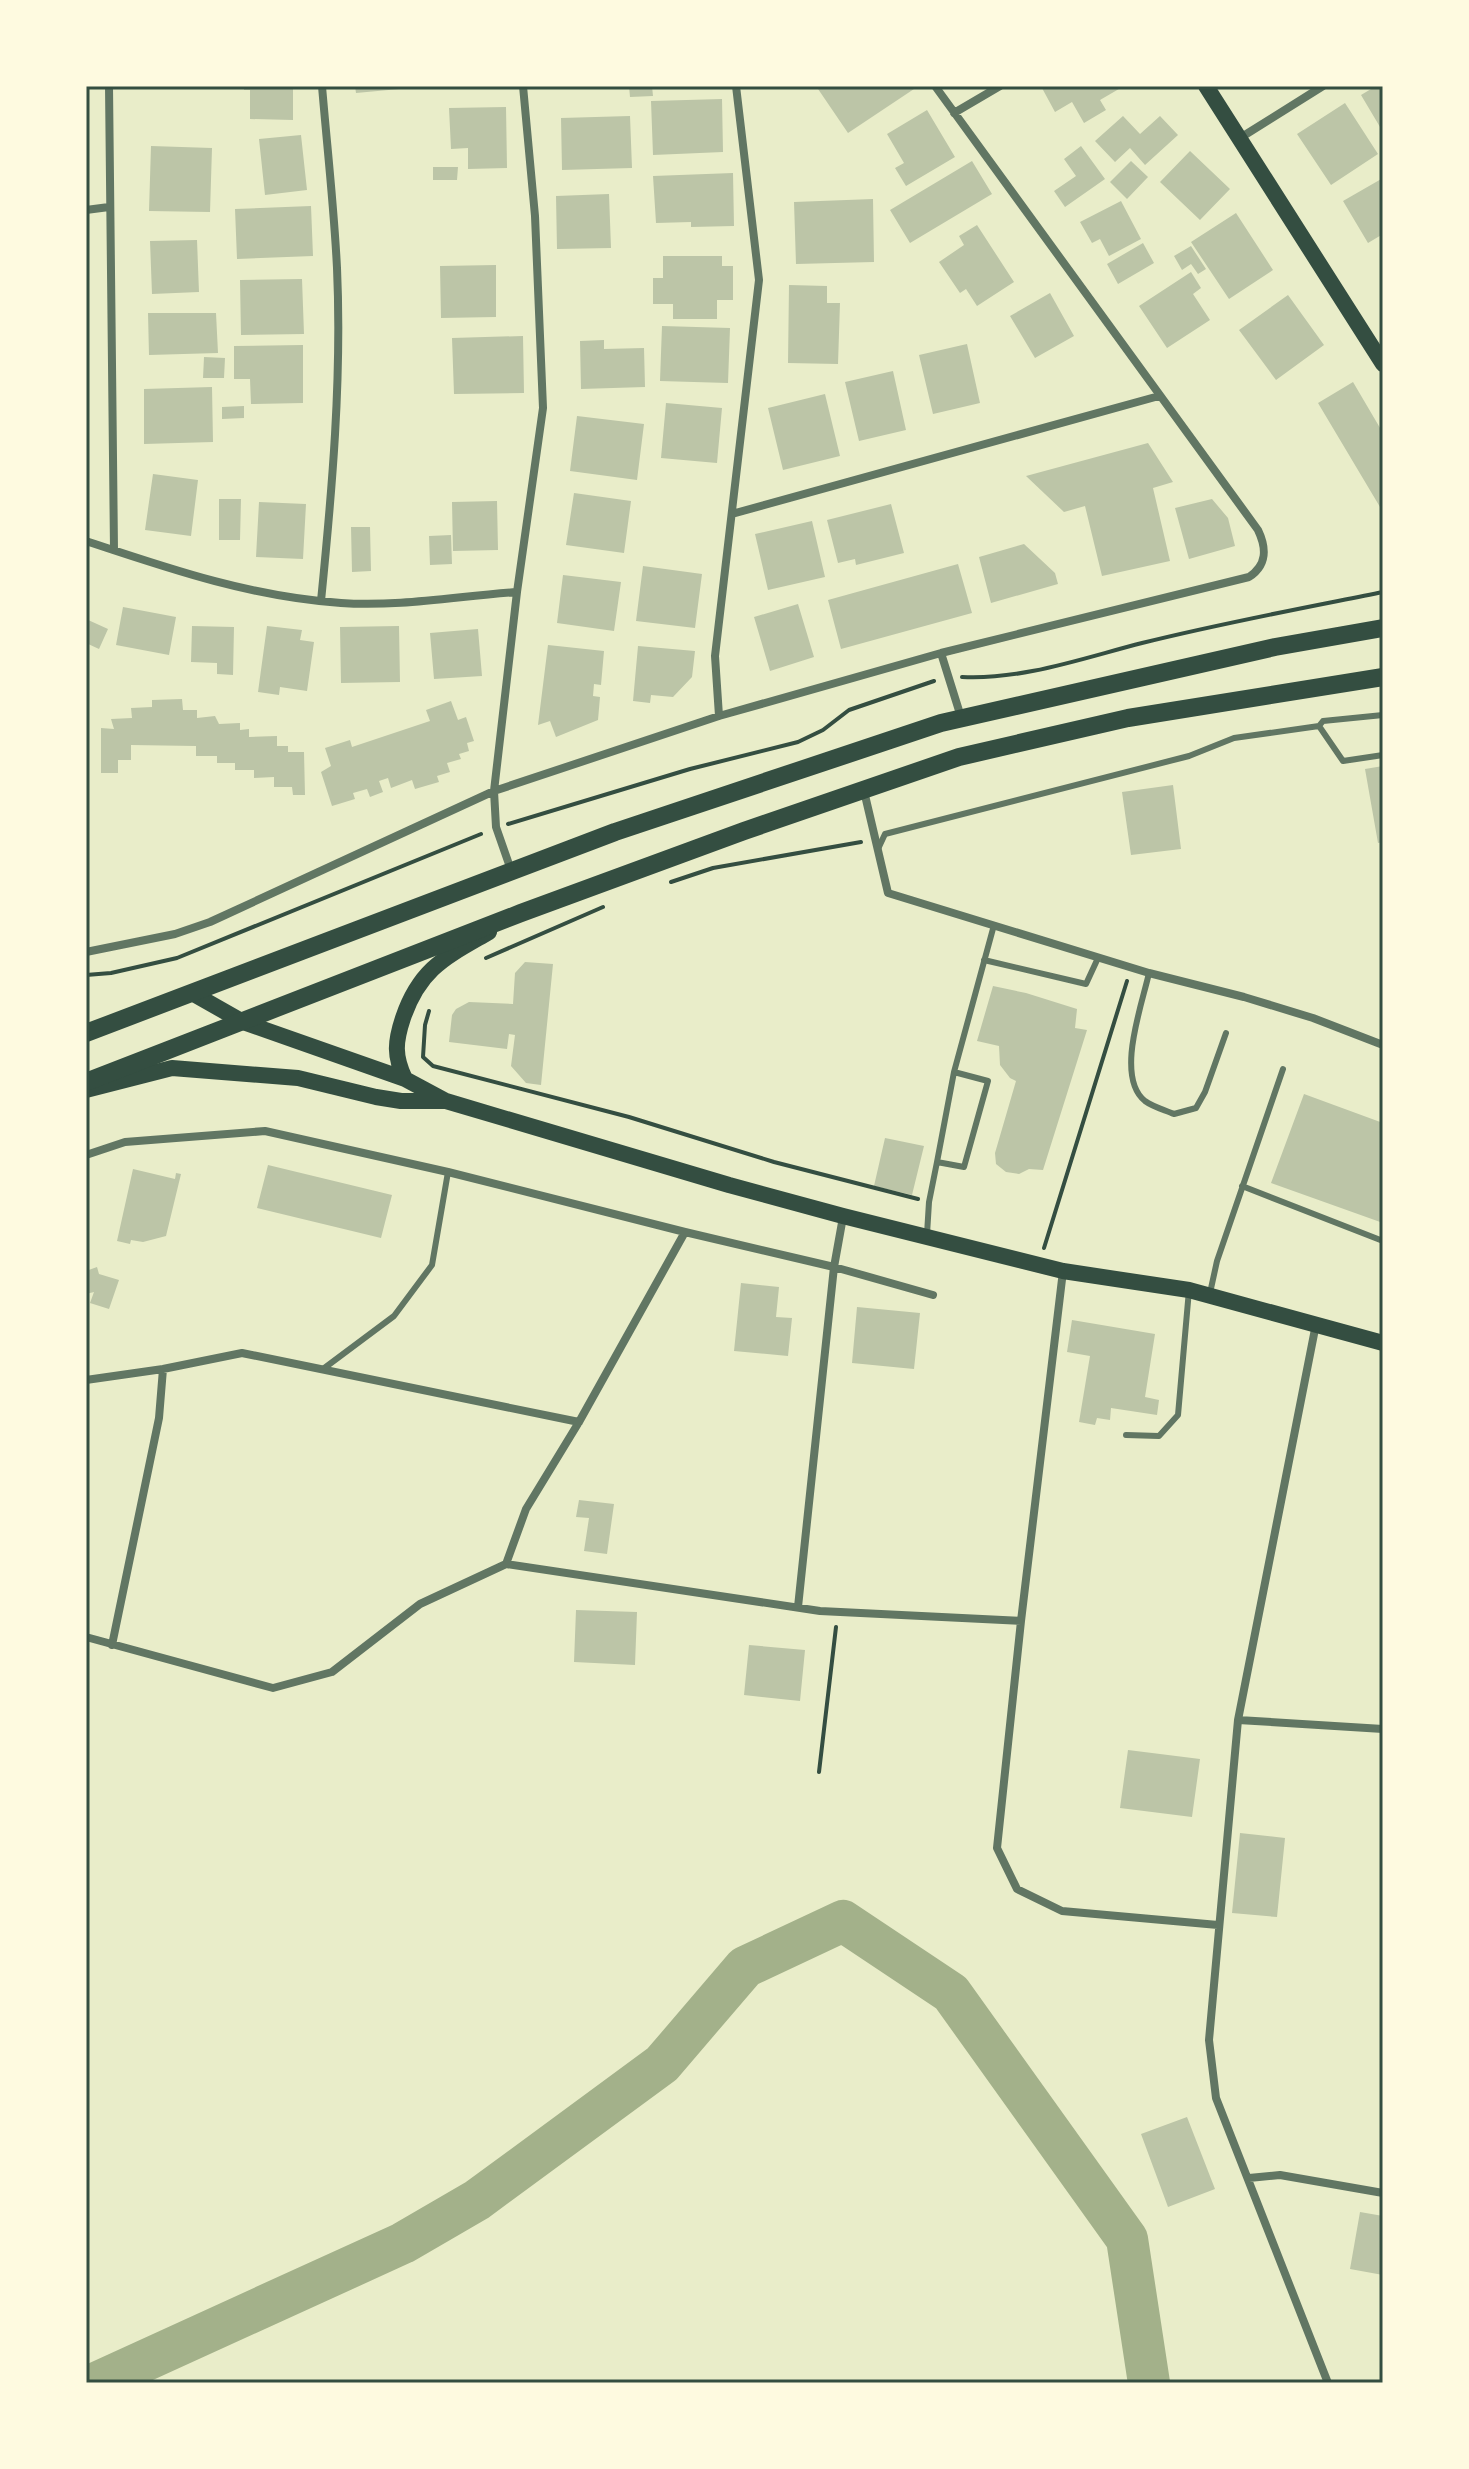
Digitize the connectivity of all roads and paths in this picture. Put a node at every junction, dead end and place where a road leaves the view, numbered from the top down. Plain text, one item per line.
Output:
1 (109, 86) edge
2 (322, 86) edge
3 (523, 86) edge
4 (736, 86) edge
5 (935, 86) edge
6 (1000, 86) edge
7 (1206, 86) edge
8 (1323, 86) edge
9 (954, 113) junction
10 (1240, 138) junction
11 (109, 207) junction
12 (86, 210) edge
13 (1383, 364) edge
14 (1159, 396) junction
15 (732, 514) junction
16 (86, 541) edge
17 (114, 550) junction
18 (517, 592) junction
19 (1383, 592) edge
20 (321, 601) junction
21 (1383, 628) edge
22 (941, 653) junction
23 (948, 676) junction
24 (1383, 677) edge
25 (1383, 715) edge
26 (719, 716) junction
27 (962, 718) junction
28 (1319, 726) junction
29 (1383, 755) edge
30 (863, 789) junction
31 (494, 791) junction
32 (496, 827) junction
33 (876, 839) junction
34 (878, 849) junction
35 (511, 871) junction
36 (658, 886) dead end
37 (607, 905) dead end
38 (521, 913) junction
39 (994, 925) junction
40 (86, 952) edge
41 (1098, 958) junction
42 (984, 960) junction
43 (474, 963) dead end
44 (1132, 968) junction
45 (1149, 973) junction
46 (86, 975) edge
47 (192, 993) junction
48 (429, 1011) dead end
49 (243, 1022) junction
50 (86, 1033) edge
51 (1226, 1033) dead end
52 (1383, 1045) edge
53 (1283, 1069) dead end
54 (954, 1072) junction
55 (405, 1079) junction
56 (86, 1082) edge
57 (86, 1090) edge
58 (446, 1101) junction
59 (86, 1155) edge
60 (937, 1162) junction
61 (448, 1172) junction
62 (1242, 1186) junction
63 (929, 1202) junction
64 (843, 1216) junction
65 (685, 1232) junction
66 (927, 1237) junction
67 (1383, 1241) edge
68 (1039, 1264) junction
69 (834, 1267) junction
70 (1063, 1271) junction
71 (1189, 1290) junction
72 (933, 1295) dead end
73 (1209, 1297) junction
74 (1316, 1324) junction
75 (1383, 1343) edge
76 (163, 1369) junction
77 (323, 1369) junction
78 (86, 1380) edge
79 (579, 1422) junction
80 (1126, 1435) dead end
81 (506, 1564) junction
82 (798, 1607) junction
83 (838, 1612) junction
84 (1021, 1621) junction
85 (86, 1637) edge
86 (112, 1645) junction
87 (1238, 1720) junction
88 (1383, 1729) edge
89 (819, 1772) dead end
90 (1218, 1925) junction
91 (1249, 2178) junction
92 (1383, 2193) edge
93 (1328, 2383) edge

1 - 11 street
2 - 20 street
3 - 18 street
4 - 15 street
5 - 9 street
6 - 9 street
7 - 10 main road
8 - 10 street
9 - 14 street
10 - 13 main road
11 - 12 street
11 - 17 street
14 - 15 street
14 - 22 street
15 - 26 street
16 - 17 street
17 - 20 street
18 - 20 street
18 - 31 street
19 - 23 path
21 - 27 highway
22 - 23 street
22 - 26 street
23 - 27 street
23 - 32 path
24 - 30 highway
25 - 28 lane
26 - 31 street
27 - 35 highway
28 - 29 lane
28 - 34 lane
30 - 33 street
30 - 38 highway
31 - 32 street
31 - 40 street
32 - 35 street
32 - 46 path
33 - 34 street
33 - 36 path
34 - 39 street
35 - 47 highway
37 - 43 path
38 - 49 highway
38 - 55 main road
39 - 41 street
39 - 42 lane
41 - 42 lane
41 - 44 street
42 - 54 lane
44 - 45 street
44 - 68 path
45 - 51 lane
45 - 52 street
47 - 49 main road
47 - 50 highway
48 - 63 path
49 - 55 main road
49 - 56 highway
53 - 62 lane
54 - 60 lane
54 - 60 lane
55 - 58 main road
57 - 58 main road
58 - 64 main road
59 - 61 street
60 - 63 lane
61 - 65 street
61 - 77 lane
62 - 67 lane
62 - 73 lane
63 - 66 lane
64 - 66 main road
64 - 69 street
65 - 69 street
65 - 79 street
66 - 68 main road
68 - 70 main road
69 - 72 street
69 - 82 street
70 - 71 main road
70 - 84 street
71 - 73 main road
71 - 80 lane
73 - 74 main road
74 - 75 main road
74 - 87 street
76 - 77 street
76 - 78 street
76 - 86 street
77 - 79 street
79 - 81 street
81 - 82 street
81 - 86 street
82 - 83 street
83 - 84 street
83 - 89 path
84 - 90 street
85 - 86 street
87 - 88 street
87 - 90 street
90 - 91 street
91 - 92 street
91 - 93 street

